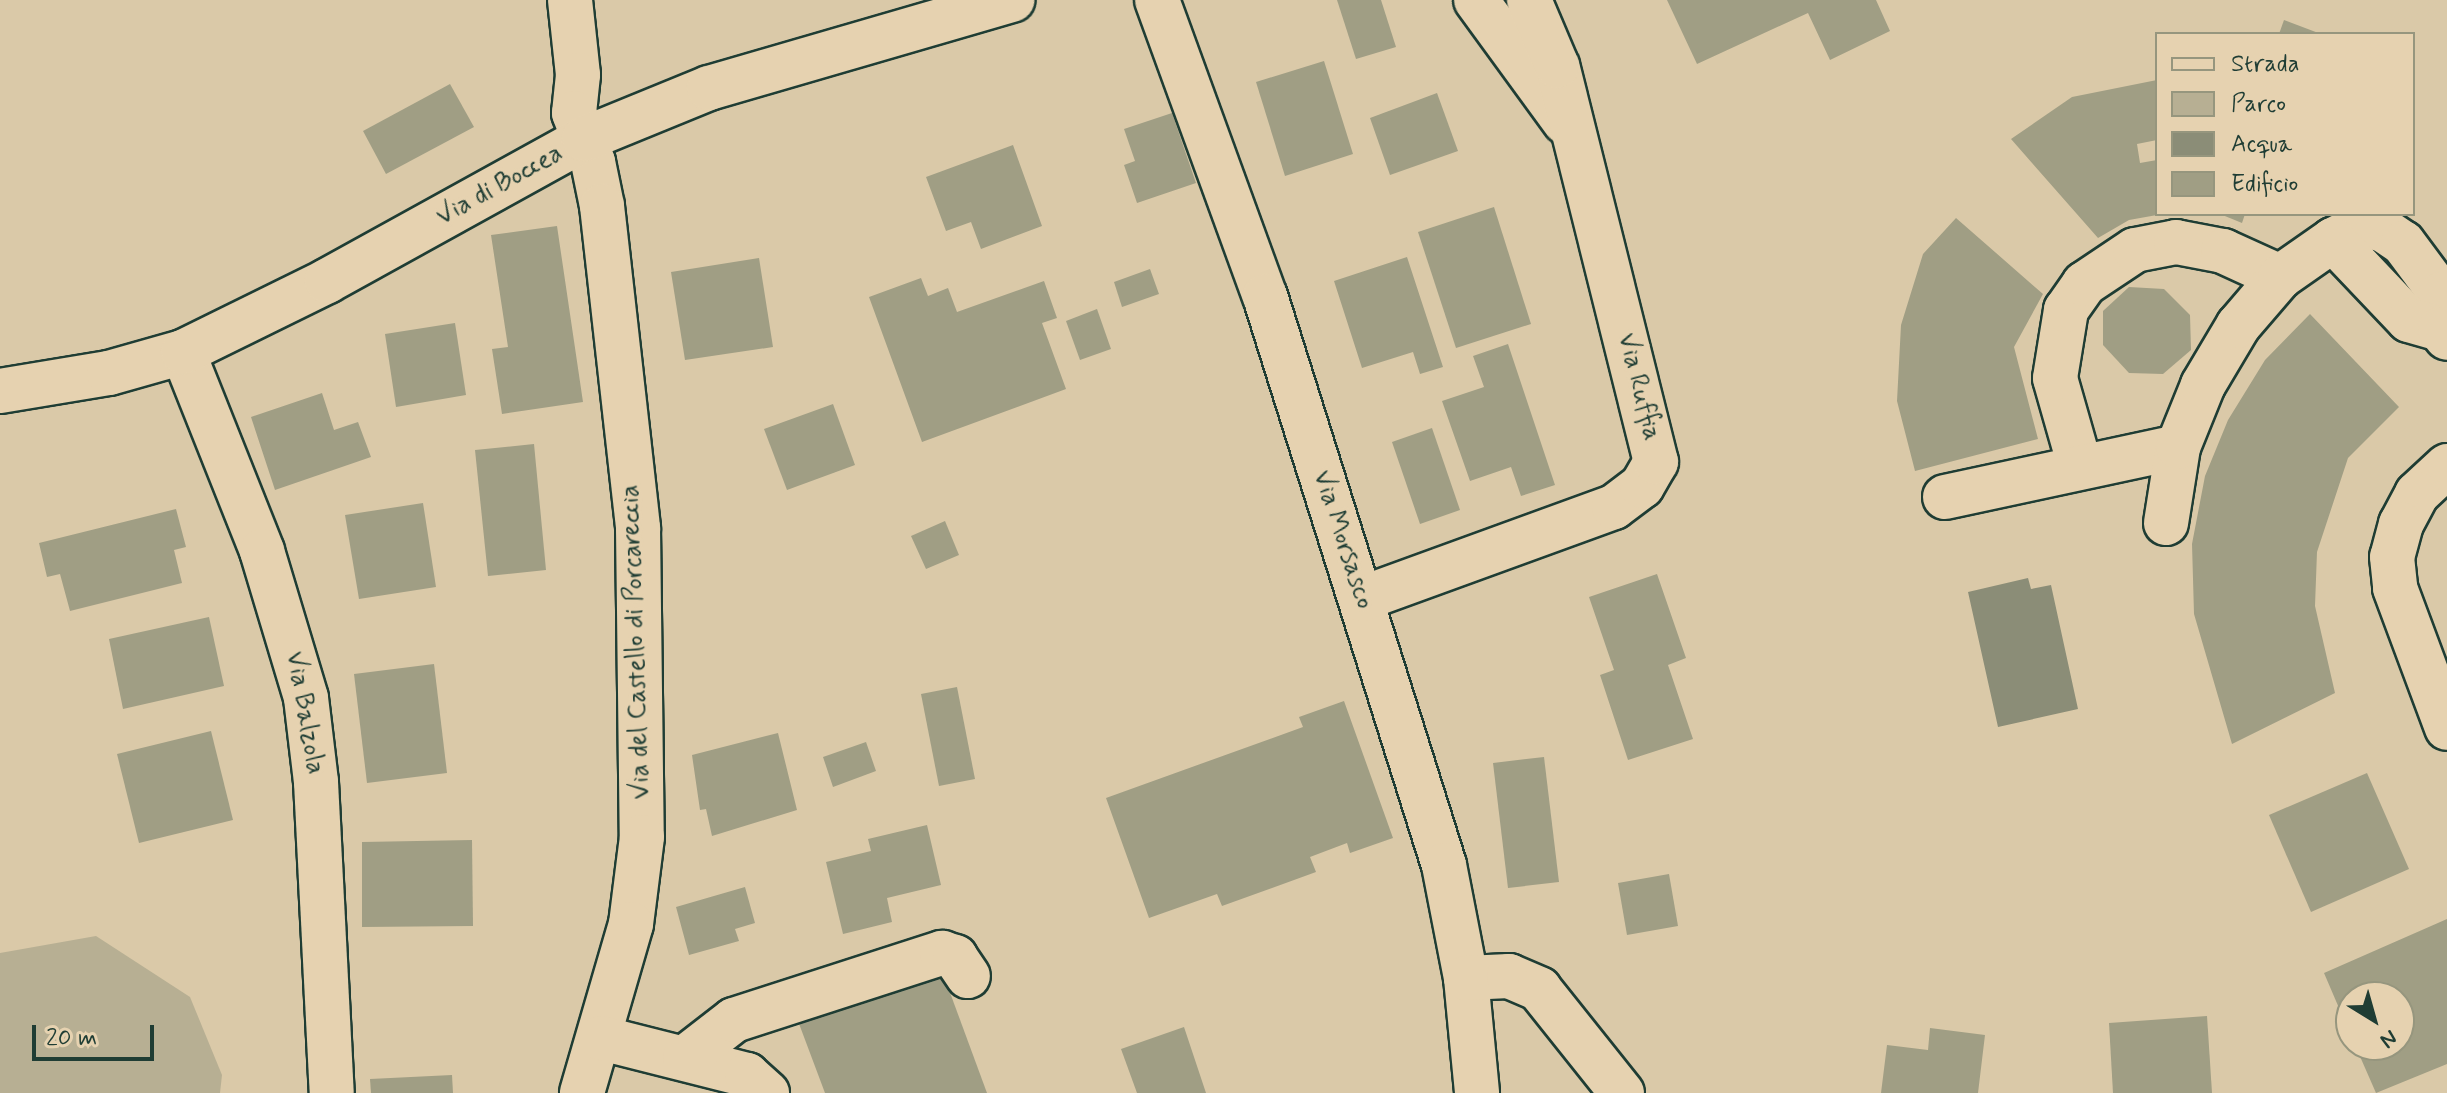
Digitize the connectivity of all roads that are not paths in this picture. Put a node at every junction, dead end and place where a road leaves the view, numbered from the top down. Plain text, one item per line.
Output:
1 (570, 0) edge
2 (1012, 0) edge
3 (1157, 0) edge
4 (1476, 0) edge
5 (1529, 0) edge
6 (926, 11) edge
7 (1572, 130) junction
8 (584, 139) junction
9 (2280, 277) junction
10 (2444, 333) edge
11 (183, 352) junction
12 (0, 391) edge
13 (2178, 447) junction
14 (2080, 466) junction
15 (2447, 466) edge
16 (1945, 497) dead end
17 (2166, 523) dead end
18 (1361, 599) junction
19 (2447, 728) edge
20 (968, 976) dead end
21 (1466, 978) junction
22 (601, 1038) junction
23 (685, 1058) junction
24 (332, 1093) edge
25 (582, 1093) edge
26 (767, 1093) edge
27 (1477, 1093) edge
28 (1622, 1093) edge

1 - 8 street, Via del Castello di Porcareccia
2 - 6 street, Via di Boccea
3 - 18 street, Via Morsasco
4 - 7 street, Via Ruffia
5 - 7 street, Via Ruffia
6 - 8 street, Via di Boccea
7 - 18 street, Via Ruffia
8 - 11 street, Via di Boccea
8 - 22 street, Via del Castello di Porcareccia
9 - 10 street
9 - 13 street
9 - 14 street
11 - 12 street, Via di Boccea
11 - 24 street, Via Balzola
13 - 14 street
13 - 17 street
14 - 16 street
15 - 19 street
18 - 21 street, Via Morsasco
20 - 23 street
21 - 27 street, Via Morsasco
21 - 28 street
22 - 23 street
22 - 25 street, Via del Castello di Porcareccia
23 - 26 street

